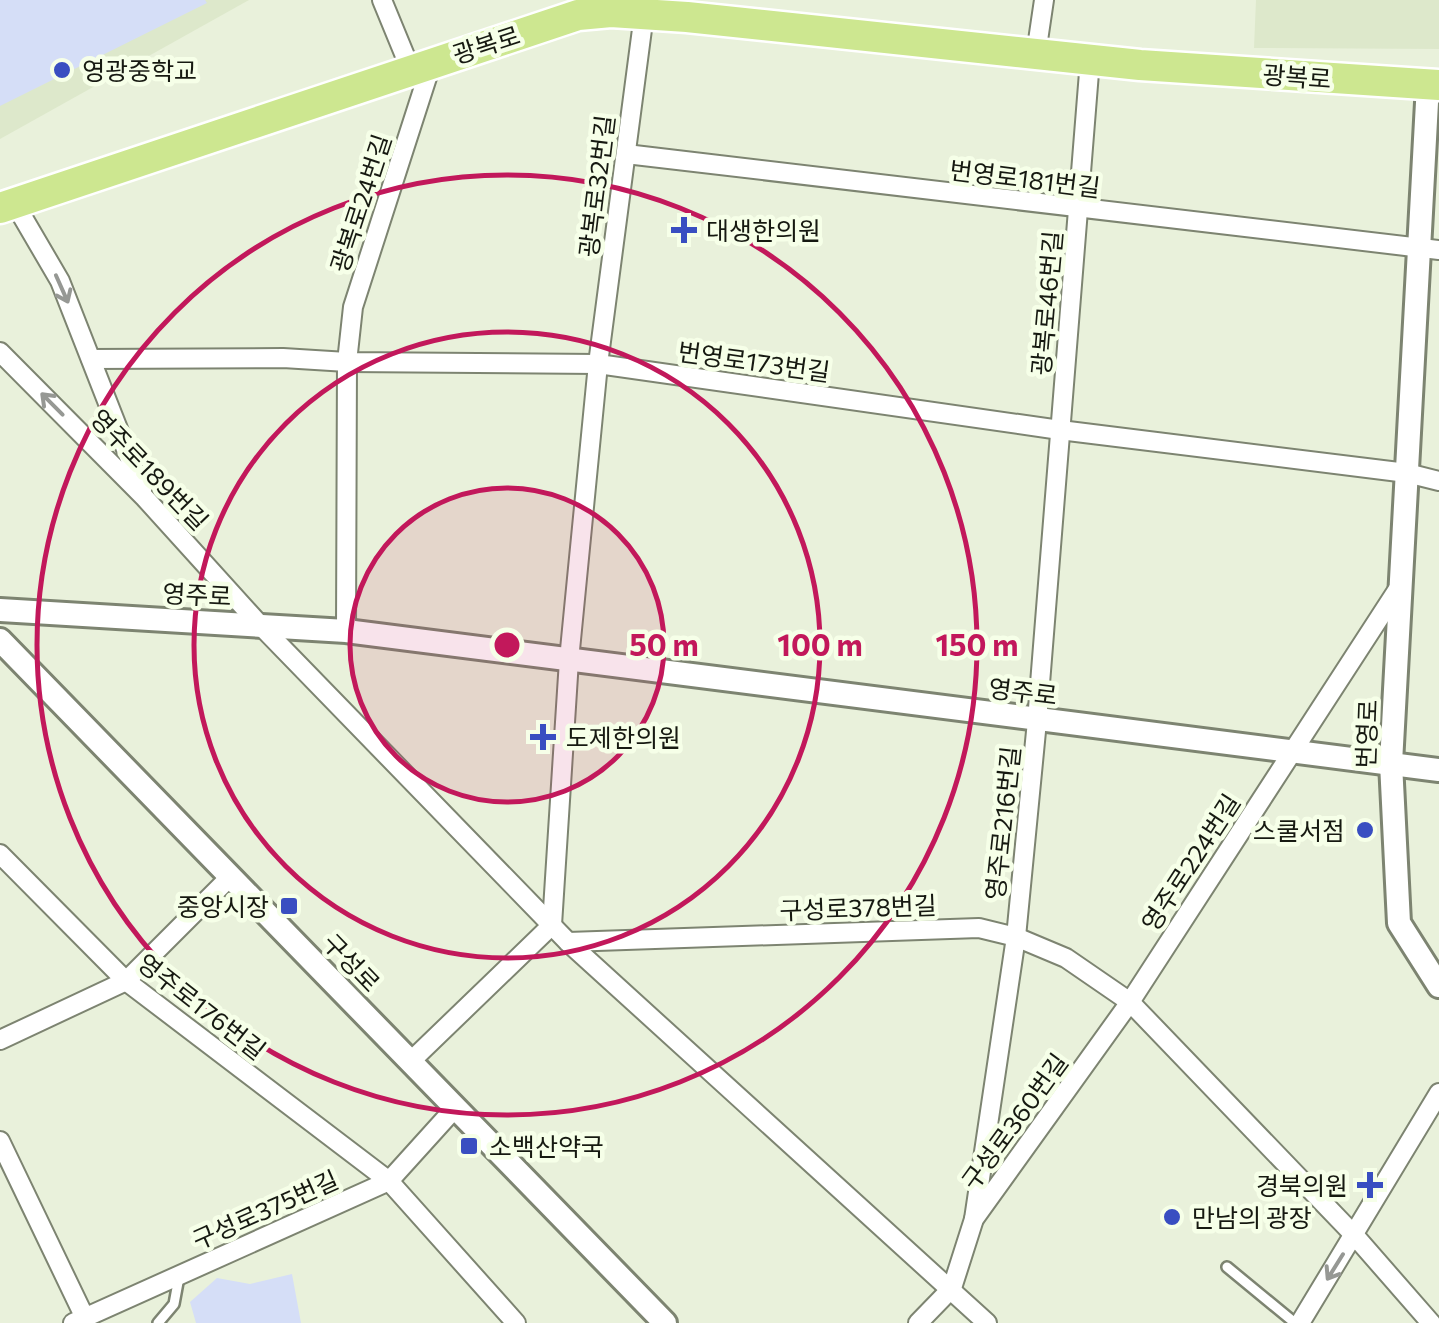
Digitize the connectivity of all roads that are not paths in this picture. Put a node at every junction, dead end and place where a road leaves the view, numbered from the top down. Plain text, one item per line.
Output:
1 (382, 0) edge
2 (1044, 0) edge
3 (579, 7) edge
4 (644, 14) junction
5 (1036, 54) junction
6 (1090, 60) junction
7 (421, 65) junction
8 (1434, 85) edge
9 (626, 154) junction
10 (6, 204) edge
11 (1078, 210) junction
12 (1429, 250) edge
13 (0, 352) edge
14 (91, 359) junction
15 (347, 362) junction
16 (598, 364) junction
17 (1060, 430) junction
18 (1406, 473) junction
19 (1439, 481) edge
20 (145, 498) junction
21 (1400, 586) junction
22 (0, 610) edge
23 (260, 625) junction
24 (346, 630) junction
25 (0, 640) edge
26 (570, 660) junction
27 (1037, 721) junction
28 (1292, 750) junction
29 (1391, 763) junction
30 (1439, 770) edge
31 (0, 854) edge
32 (230, 877) junction
33 (552, 925) junction
34 (1016, 937) junction
35 (568, 942) junction
36 (126, 981) junction
37 (1439, 986) edge
38 (1130, 1002) junction
39 (0, 1040) edge
40 (410, 1062) junction
41 (1439, 1093) edge
42 (456, 1108) junction
43 (0, 1141) edge
44 (389, 1181) junction
45 (974, 1219) junction
46 (1355, 1236) junction
47 (1227, 1268) dead end
48 (179, 1275) junction
49 (952, 1288) junction
50 (79, 1320) edge
51 (158, 1323) edge
52 (516, 1323) edge
53 (665, 1323) edge
54 (918, 1323) edge
55 (987, 1323) edge
56 (1298, 1323) edge
57 (1432, 1323) edge

1 - 7 street
2 - 5 street
3 - 4 main road, 광복로
3 - 7 main road, 광복로
4 - 5 main road, 광복로
4 - 9 street, 광복로32번길
5 - 6 main road, 광복로
6 - 8 main road, 광복로
6 - 11 street, 광복로46번길
7 - 10 main road, 광복로
7 - 15 street, 광복로24번길
8 - 12 street, 번영로
9 - 11 street, 번영로181번길
9 - 16 street, 광복로32번길
10 -> 14 street, 광복로
11 - 12 street, 번영로181번길
11 - 17 street, 광복로46번길
12 - 18 street, 번영로
20 -> 13 street, 영주로189번길
14 - 15 street, 번영로173번길
14 - 20 street, 광복로
15 - 16 street, 번영로173번길
15 - 24 street, 광복로24번길
16 - 17 street, 번영로173번길
16 - 26 street, 광복로32번길
17 - 18 street, 번영로173번길
17 - 27 street, 영주로216번길
18 - 19 street
18 - 21 street, 번영로
20 - 23 street, 영주로189번길
21 - 28 street
21 - 29 street, 번영로
22 - 23 street, 영주로
23 - 24 street, 영주로
23 - 33 street, 영주로189번길
24 - 26 street, 영주로
25 - 32 street, 구성로
26 - 27 street, 영주로
26 - 33 street
27 - 28 street, 영주로
27 - 34 street, 영주로216번길
28 - 29 street, 영주로
28 - 38 street, 영주로224번길
29 - 30 street, 영주로
29 - 37 street, 번영로
31 - 36 street, 영주로176번길
32 - 36 street
32 - 40 street, 구성로
33 - 35 street, 영주로189번길
33 - 40 street
34 - 35 street, 구성로378번길
34 - 38 street, 구성로378번길
34 - 45 street, 영주로216번길
35 - 49 street, 영주로189번길
36 - 39 street
36 - 44 street, 영주로176번길
38 - 45 street, 구성로360번길
38 - 46 street, 구성로378번길
40 - 42 street, 구성로
41 - 46 street
42 - 44 street, 구성로375번길
42 - 53 street, 구성로
43 - 50 street
44 - 48 street, 구성로375번길
44 - 52 street, 영주로176번길
45 - 49 street, 구성로360번길
46 -> 56 street
46 - 57 street, 구성로378번길
47 - 56 lane
48 - 50 street, 구성로375번길
48 - 51 lane
49 - 54 street, 구성로360번길
49 - 55 street, 영주로189번길

